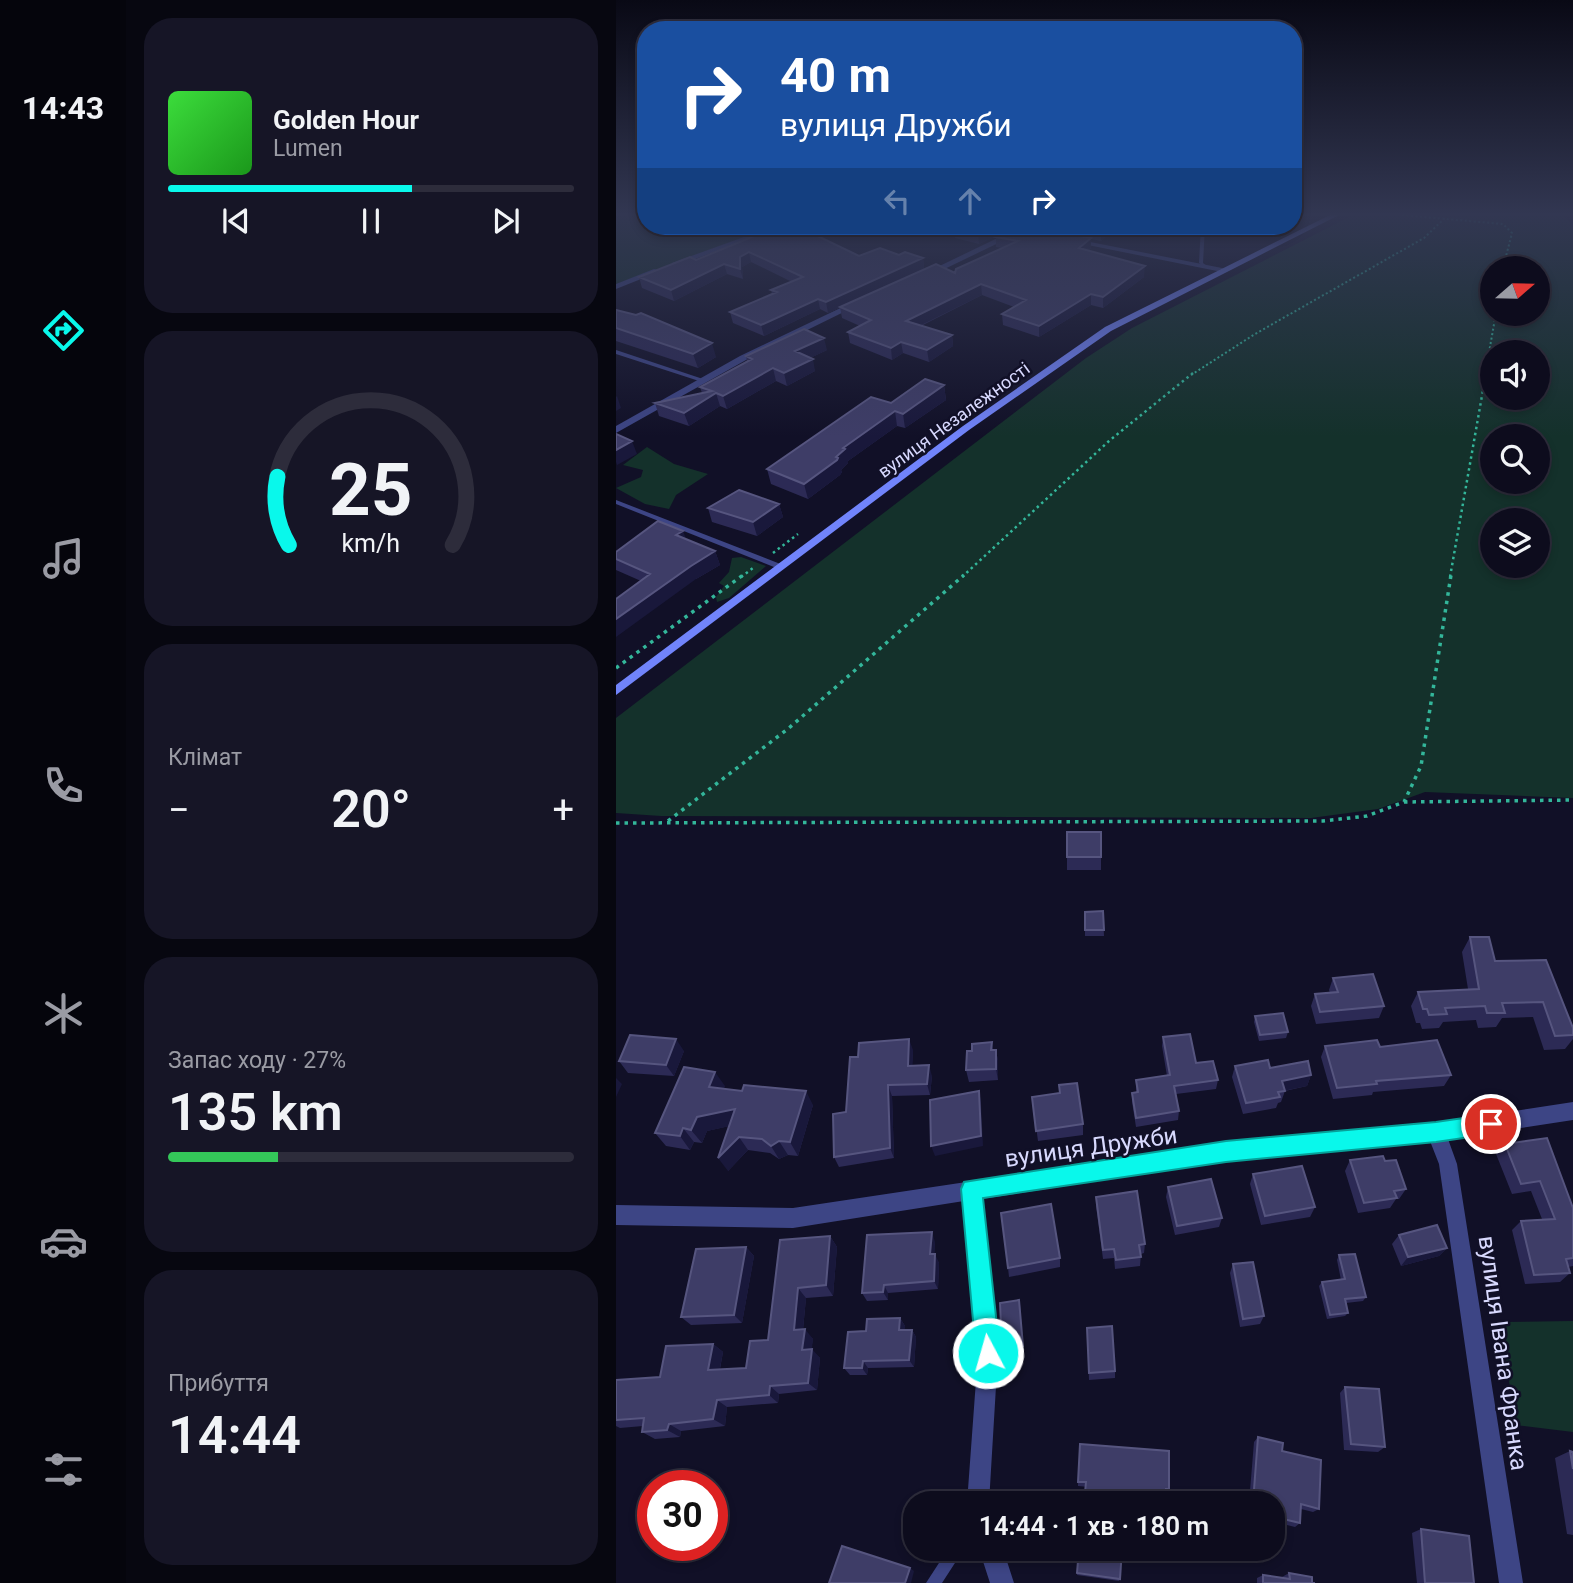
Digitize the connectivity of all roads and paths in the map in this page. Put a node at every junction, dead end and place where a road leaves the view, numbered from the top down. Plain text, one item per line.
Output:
1 (1186, 289) edge
2 (1334, 289) edge
3 (871, 298) edge
4 (1494, 326) edge
5 (616, 352) edge
6 (701, 380) junction
7 (616, 430) edge
8 (616, 502) edge
9 (781, 567) junction
10 (616, 691) edge
11 (1573, 800) edge
12 (1404, 802) junction
13 (616, 823) edge
14 (667, 823) junction
15 (1573, 1111) edge
16 (1436, 1132) junction
17 (972, 1189) junction
18 (616, 1215) edge
19 (979, 1491) edge
20 (949, 1561) edge
21 (994, 1561) edge
22 (933, 1583) edge
23 (1002, 1583) edge
24 (1511, 1583) edge

1 - 9 street, вулиця Незалежності
2 - 14 path
3 - 6 street
4 - 12 path
5 - 6 lane
6 - 7 street
8 - 9 lane
9 - 10 street, вулиця Незалежності
11 - 12 path
12 - 14 path
13 - 14 path
15 - 16 street, вулиця Дружби
16 - 17 street, вулиця Дружби
16 - 24 street, вулиця Івана Франка
17 - 18 street, вулиця Дружби
17 - 19 street
20 - 22 lane
21 - 23 street

